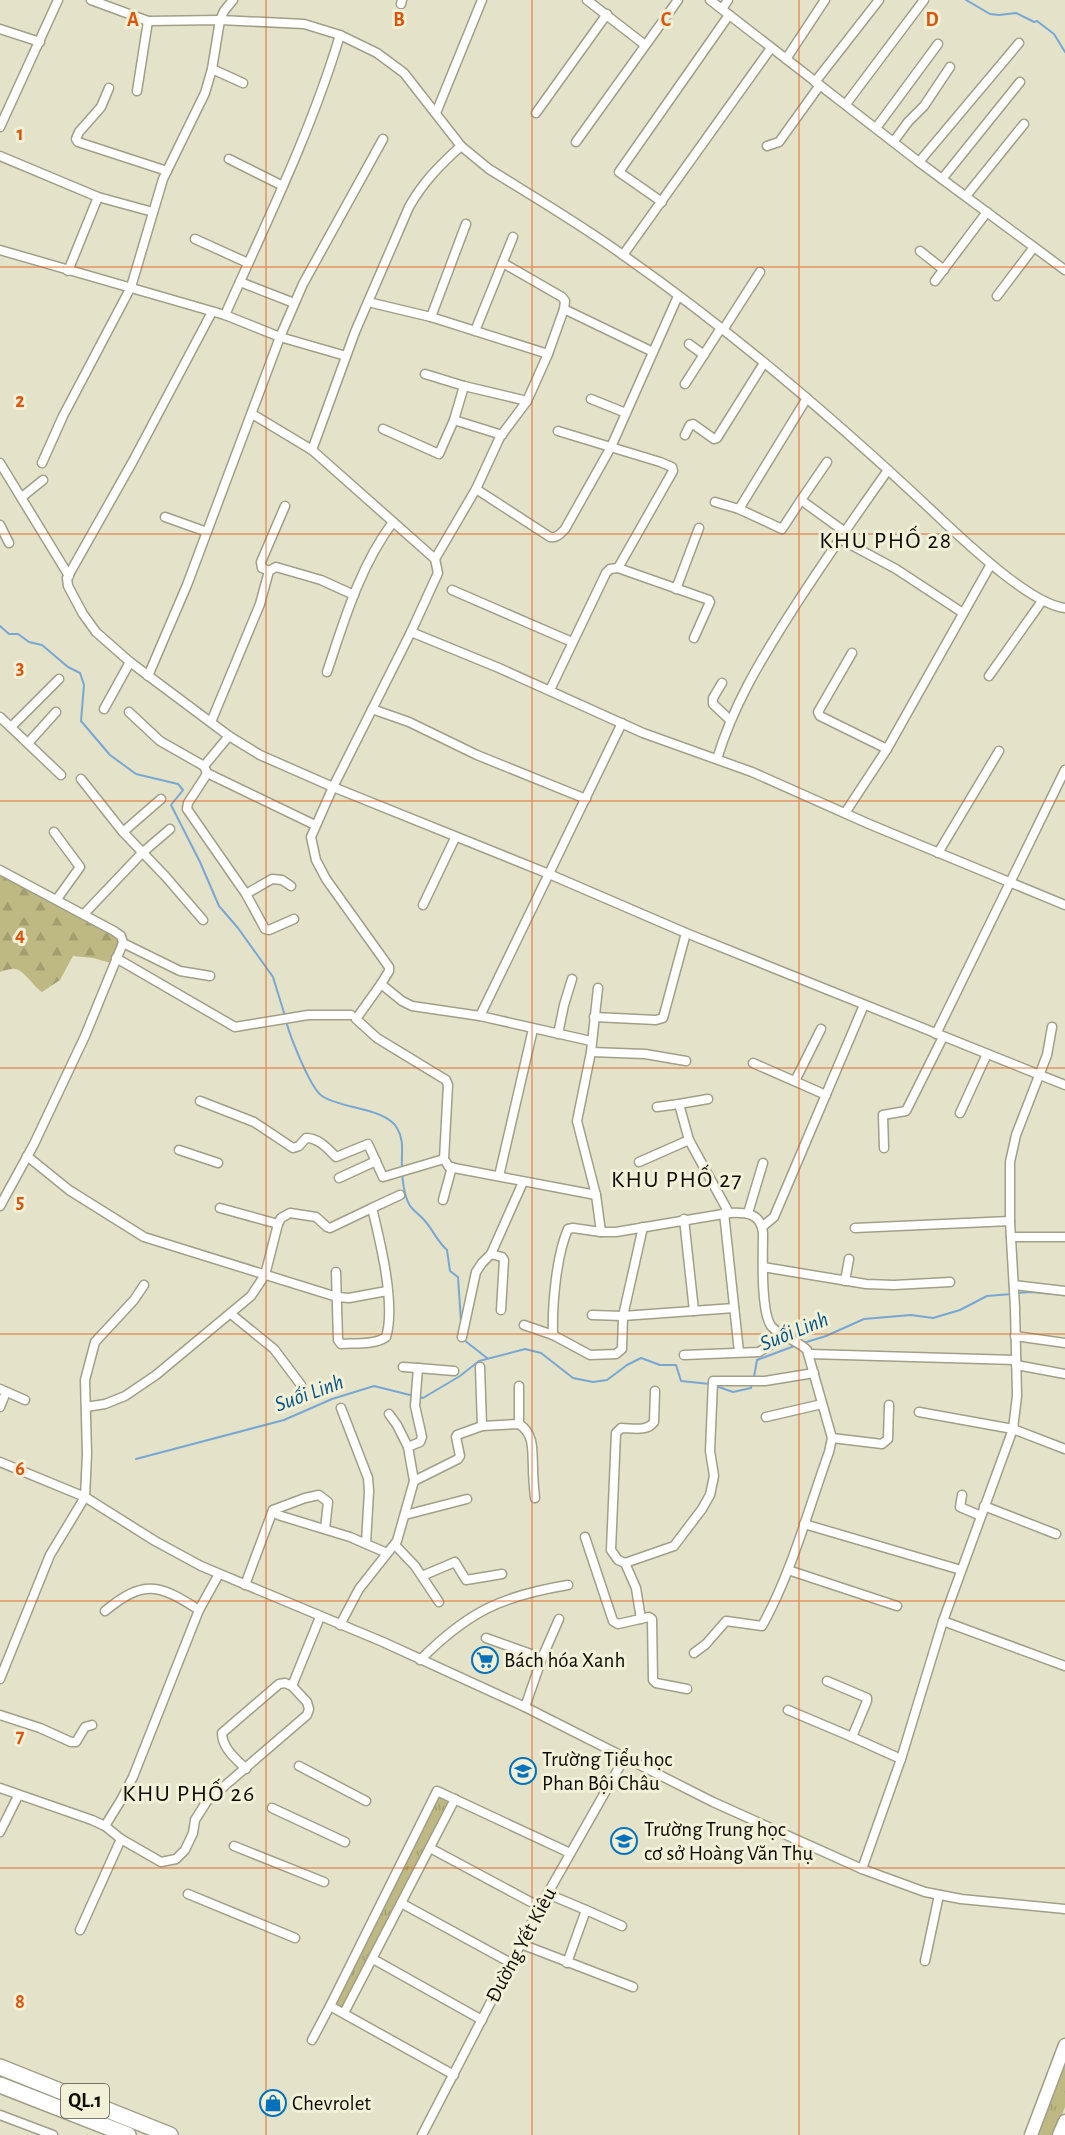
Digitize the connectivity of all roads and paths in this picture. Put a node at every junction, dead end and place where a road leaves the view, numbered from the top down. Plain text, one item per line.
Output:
1 (58, 0) edge
2 (91, 0) edge
3 (223, 0) edge
4 (233, 0) edge
5 (482, 0) edge
6 (587, 0) edge
7 (678, 0) edge
8 (710, 0) edge
9 (728, 0) edge
10 (825, 0) edge
11 (879, 0) edge
12 (924, 0) edge
13 (224, 11) junction
14 (725, 12) junction
15 (607, 14) junction
16 (220, 20) junction
17 (148, 21) junction
18 (0, 29) edge
19 (340, 35) junction
20 (40, 42) junction
21 (1019, 43) dead end
22 (938, 44) dead end
23 (645, 45) junction
24 (771, 48) junction
25 (786, 59) junction
26 (950, 67) dead end
27 (212, 69) junction
28 (1020, 82) dead end
29 (243, 83) dead end
30 (818, 83) junction
31 (109, 88) dead end
32 (137, 91) dead end
33 (846, 104) junction
34 (436, 112) junction
35 (536, 113) dead end
36 (1024, 124) dead end
37 (0, 127) edge
38 (876, 128) junction
39 (383, 139) dead end
40 (576, 141) dead end
41 (894, 141) junction
42 (461, 146) junction
43 (767, 146) dead end
44 (0, 156) edge
45 (229, 159) dead end
46 (919, 162) junction
47 (167, 171) junction
48 (942, 179) junction
49 (283, 186) junction
50 (966, 196) junction
51 (98, 197) junction
52 (662, 202) junction
53 (153, 212) junction
54 (987, 212) junction
55 (466, 224) dead end
56 (513, 237) dead end
57 (195, 239) dead end
58 (1034, 247) junction
59 (0, 250) edge
60 (920, 251) dead end
61 (623, 255) junction
62 (248, 263) junction
63 (503, 263) junction
64 (944, 270) junction
65 (1065, 270) edge
66 (68, 271) junction
67 (760, 272) dead end
68 (935, 281) dead end
69 (240, 282) junction
70 (131, 287) junction
71 (678, 296) junction
72 (997, 296) dead end
73 (368, 302) junction
74 (294, 303) junction
75 (564, 309) junction
76 (212, 312) junction
77 (225, 315) junction
78 (431, 317) junction
79 (722, 329) junction
80 (476, 331) junction
81 (280, 337) junction
82 (689, 344) dead end
83 (653, 352) junction
84 (548, 354) junction
85 (704, 355) junction
86 (346, 356) junction
87 (764, 363) junction
88 (425, 374) dead end
89 (685, 384) dead end
90 (464, 386) junction
91 (807, 398) junction
92 (591, 399) dead end
93 (527, 401) junction
94 (626, 413) junction
95 (252, 414) junction
96 (454, 420) junction
97 (383, 429) dead end
98 (558, 431) dead end
99 (502, 435) junction
100 (686, 435) dead end
101 (611, 447) junction
102 (312, 450) junction
103 (827, 462) dead end
104 (0, 463) edge
105 (42, 463) dead end
106 (888, 470) junction
107 (43, 480) dead end
108 (476, 489) junction
109 (22, 497) junction
110 (801, 500) junction
111 (715, 502) dead end
112 (285, 506) dead end
113 (739, 509) junction
114 (165, 517) dead end
115 (393, 522) junction
116 (0, 525) edge
117 (699, 528) dead end
118 (207, 532) junction
119 (842, 535) junction
120 (9, 543) dead end
121 (435, 559) junction
122 (991, 564) junction
123 (618, 568) junction
124 (269, 570) junction
125 (69, 576) junction
126 (676, 589) junction
127 (452, 590) dead end
128 (354, 595) junction
129 (1042, 601) junction
130 (1065, 608) edge
131 (963, 613) junction
132 (411, 632) junction
133 (694, 638) dead end
134 (572, 642) junction
135 (852, 653) dead end
136 (130, 662) junction
137 (327, 672) dead end
138 (148, 676) junction
139 (989, 676) dead end
140 (59, 679) dead end
141 (722, 683) dead end
142 (550, 690) junction
143 (104, 709) dead end
144 (372, 709) junction
145 (56, 712) dead end
146 (129, 712) dead end
147 (0, 717) edge
148 (730, 720) junction
149 (211, 722) junction
150 (622, 723) junction
151 (11, 727) junction
152 (229, 736) junction
153 (28, 742) junction
154 (886, 749) junction
155 (999, 751) dead end
156 (717, 759) junction
157 (205, 769) junction
158 (1065, 770) edge
159 (62, 775) dead end
160 (81, 779) dead end
161 (333, 787) junction
162 (161, 799) dead end
163 (586, 799) junction
164 (845, 813) junction
165 (315, 825) junction
166 (170, 829) dead end
167 (54, 832) dead end
168 (123, 832) junction
169 (455, 838) junction
170 (142, 853) junction
171 (938, 853) junction
172 (0, 870) edge
173 (549, 874) junction
174 (1010, 883) junction
175 (291, 886) dead end
176 (246, 894) junction
177 (57, 899) junction
178 (423, 905) dead end
179 (1065, 905) edge
180 (84, 914) junction
181 (294, 919) dead end
182 (203, 920) dead end
183 (686, 933) junction
184 (123, 943) junction
185 (116, 958) junction
186 (210, 976) dead end
187 (572, 979) dead end
188 (381, 984) junction
189 (598, 987) dead end
190 (864, 1005) junction
191 (351, 1015) dead end
192 (480, 1016) junction
193 (594, 1017) junction
194 (1052, 1027) dead end
195 (533, 1029) junction
196 (821, 1029) dead end
197 (558, 1034) junction
198 (940, 1035) junction
199 (591, 1041) junction
200 (591, 1052) junction
201 (987, 1054) junction
202 (686, 1061) dead end
203 (753, 1063) dead end
204 (1039, 1075) junction
205 (795, 1081) junction
206 (1065, 1085) edge
207 (826, 1095) junction
208 (708, 1099) dead end
209 (200, 1101) dead end
210 (679, 1104) junction
211 (657, 1107) dead end
212 (960, 1113) dead end
213 (688, 1140) junction
214 (884, 1148) dead end
215 (179, 1150) dead end
216 (27, 1156) junction
217 (444, 1159) junction
218 (376, 1161) junction
219 (639, 1162) dead end
220 (218, 1163) dead end
221 (764, 1163) dead end
222 (452, 1167) junction
223 (499, 1176) junction
224 (339, 1178) dead end
225 (523, 1182) junction
226 (596, 1195) junction
227 (400, 1196) dead end
228 (443, 1200) dead end
229 (0, 1206) edge
230 (220, 1208) dead end
231 (372, 1208) junction
232 (726, 1213) junction
233 (748, 1213) junction
234 (684, 1219) junction
235 (1010, 1221) junction
236 (278, 1224) junction
237 (643, 1227) junction
238 (762, 1227) junction
239 (855, 1228) dead end
240 (601, 1232) junction
241 (1011, 1237) junction
242 (1065, 1237) edge
243 (491, 1254) junction
244 (849, 1259) dead end
245 (764, 1267) junction
246 (336, 1272) dead end
247 (265, 1275) junction
248 (845, 1281) junction
249 (950, 1282) dead end
250 (1014, 1285) junction
251 (144, 1286) dead end
252 (387, 1291) junction
253 (1065, 1291) edge
254 (337, 1297) junction
255 (734, 1308) junction
256 (501, 1310) dead end
257 (694, 1311) junction
258 (231, 1314) junction
259 (592, 1315) dead end
260 (623, 1316) junction
261 (524, 1325) dead end
262 (553, 1335) junction
263 (1015, 1336) junction
264 (462, 1337) dead end
265 (1065, 1343) edge
266 (770, 1345) dead end
267 (739, 1352) junction
268 (809, 1352) junction
269 (684, 1355) dead end
270 (1016, 1363) junction
271 (403, 1367) dead end
272 (480, 1367) dead end
273 (418, 1368) junction
274 (454, 1371) dead end
275 (814, 1373) junction
276 (1065, 1374) edge
277 (301, 1385) dead end
278 (519, 1386) dead end
279 (3, 1391) edge
280 (655, 1391) dead end
281 (25, 1400) dead end
282 (822, 1404) junction
283 (889, 1405) dead end
284 (0, 1407) edge
285 (86, 1407) junction
286 (341, 1408) dead end
287 (919, 1412) dead end
288 (389, 1414) dead end
289 (766, 1417) dead end
290 (519, 1424) junction
291 (482, 1426) junction
292 (1013, 1429) junction
293 (832, 1438) junction
294 (408, 1447) junction
295 (1065, 1449) edge
296 (0, 1462) edge
297 (414, 1481) junction
298 (962, 1495) dead end
299 (85, 1497) junction
300 (467, 1498) dead end
301 (535, 1498) dead end
302 (984, 1506) junction
303 (273, 1510) junction
304 (405, 1515) junction
305 (981, 1516) junction
306 (804, 1524) junction
307 (325, 1529) junction
308 (1056, 1534) dead end
309 (585, 1537) dead end
310 (366, 1543) junction
311 (395, 1545) junction
312 (387, 1554) junction
313 (625, 1563) junction
314 (788, 1570) junction
315 (961, 1570) junction
316 (219, 1574) junction
317 (501, 1574) dead end
318 (422, 1576) junction
319 (245, 1585) junction
320 (568, 1585) dead end
321 (439, 1602) dead end
322 (897, 1606) dead end
323 (199, 1610) junction
324 (105, 1611) dead end
325 (320, 1617) junction
326 (559, 1619) dead end
327 (641, 1619) junction
328 (943, 1621) junction
329 (340, 1624) junction
330 (486, 1638) dead end
331 (694, 1653) dead end
332 (542, 1658) junction
333 (420, 1660) junction
334 (1064, 1664) edge
335 (0, 1679) edge
336 (827, 1681) dead end
337 (291, 1686) junction
338 (687, 1689) dead end
339 (525, 1707) junction
340 (788, 1710) dead end
341 (0, 1715) edge
342 (92, 1725) dead end
343 (852, 1737) junction
344 (625, 1757) junction
345 (901, 1759) junction
346 (299, 1766) dead end
347 (246, 1769) junction
348 (0, 1788) edge
349 (18, 1796) junction
350 (455, 1799) junction
351 (366, 1801) dead end
352 (272, 1808) dead end
353 (105, 1826) junction
354 (0, 1832) edge
355 (121, 1839) junction
356 (345, 1842) dead end
357 (234, 1846) dead end
358 (430, 1848) junction
359 (570, 1853) junction
360 (862, 1869) junction
361 (324, 1882) dead end
362 (188, 1894) dead end
363 (548, 1894) junction
364 (939, 1895) junction
365 (402, 1904) junction
366 (540, 1907) junction
367 (1065, 1909) edge
368 (586, 1911) junction
369 (622, 1926) dead end
370 (80, 1930) dead end
371 (295, 1938) dead end
372 (521, 1944) junction
373 (373, 1959) junction
374 (925, 1961) dead end
375 (510, 1963) junction
376 (567, 1963) junction
377 (633, 1987) dead end
378 (330, 2006) junction
379 (344, 2013) junction
380 (482, 2020) junction
381 (312, 2040) dead end
382 (1065, 2045) edge
383 (0, 2067) edge
384 (454, 2075) junction
385 (0, 2086) edge
386 (0, 2115) edge
387 (1065, 2121) edge
388 (53, 2135) edge
389 (128, 2135) edge
390 (170, 2135) edge
391 (422, 2135) edge
392 (1031, 2135) edge
393 (1059, 2135) edge

1 - 20 street
2 - 17 street
3 - 13 street
4 - 13 street
5 - 34 street
6 - 15 street
7 - 23 street
8 - 14 street
9 - 14 street
10 - 25 street
11 - 30 street
12 - 33 street
13 - 16 street
14 - 24 street
14 - 52 street
15 - 23 street
15 - 35 street
16 - 17 street
16 - 19 street
16 - 27 street
17 - 32 street
18 - 20 street
19 - 34 street
19 - 49 street
20 - 37 street
21 - 46 street
22 - 38 street
23 - 40 street
24 - 25 street
24 - 52 street
25 - 30 street
26 - 41 street
27 - 29 street
27 - 47 street
28 - 48 street
30 - 33 street
30 - 43 street
31 - 47 street
33 - 38 street
34 - 42 street
36 - 50 street
38 - 41 street
39 - 74 street
41 - 46 street
42 - 61 street
42 - 73 street
44 - 51 street
45 - 49 street
46 - 48 street
47 - 53 street
48 - 50 street
49 - 62 street
50 - 54 street
51 - 53 street
51 - 66 street
52 - 61 street
53 - 70 street
54 - 58 street
54 - 64 street
55 - 78 street
56 - 63 street
57 - 62 street
58 - 65 street
58 - 72 street
59 - 66 street
60 - 64 street
61 - 71 street
62 - 69 street
63 - 75 street
63 - 80 street
64 - 68 street
66 - 70 street
67 - 79 street
69 - 74 street
69 - 77 street
70 - 76 street
70 - 105 street
71 - 79 street
71 - 83 street
73 - 78 street
73 - 86 street
74 - 81 street
75 - 83 street
75 - 84 street
76 - 77 street
76 - 125 street
77 - 81 street
78 - 80 street
79 - 85 street
79 - 87 street
80 - 84 street
81 - 86 street
81 - 95 street
82 - 85 street
83 - 94 street
84 - 93 street
85 - 89 street
86 - 102 street
87 - 91 street
87 - 100 street
88 - 90 street
90 - 93 street
90 - 96 street
91 - 106 street
91 - 113 street
92 - 94 street
93 - 99 street
94 - 101 street
95 - 102 street
95 - 118 street
96 - 97 street
96 - 99 street
98 - 101 street
99 - 108 street
101 - 108 street
101 - 123 street
102 - 115 street
103 - 110 street
104 - 109 street
106 - 119 street
106 - 122 street
107 - 109 street
108 - 121 street
109 - 125 street
110 - 113 street
110 - 119 street
111 - 113 street
112 - 124 street
114 - 118 street
115 - 121 street
115 - 128 street
116 - 120 street
117 - 126 street
118 - 138 street
119 - 131 street
119 - 148 street
121 - 132 street
122 - 129 street
122 - 131 street
123 - 126 street
123 - 134 street
124 - 128 street
124 - 149 street
125 - 136 street
126 - 133 street
127 - 134 street
128 - 137 street
129 - 130 street
129 - 139 street
131 - 154 street
132 - 142 street
132 - 144 street
134 - 142 street
135 - 154 street
136 - 138 street
136 - 143 street
138 - 149 street
140 - 151 street
141 - 148 street
142 - 150 street
144 - 161 street
144 - 163 street
145 - 153 street
146 - 157 street
147 - 151 street
148 - 156 street
149 - 152 street
150 - 156 street
150 - 163 street
151 - 153 street
152 - 157 street
152 - 161 street
153 - 159 street
154 - 164 street
155 - 171 street
156 - 164 street
157 - 165 street
157 - 176 street
158 - 174 street
160 - 168 street
161 - 165 street
161 - 169 street
162 - 168 street
163 - 173 street
164 - 171 street
165 - 188 street
166 - 170 street
167 - 177 street
168 - 170 street
169 - 173 street
169 - 178 street
170 - 180 street
170 - 182 street
171 - 174 street
172 - 177 street
173 - 183 street
173 - 192 street
174 - 179 street
174 - 198 street
175 - 176 street
176 - 181 street
177 - 180 street
180 - 184 street
183 - 190 street
183 - 193 street
184 - 185 street
184 - 186 street
185 - 191 street
185 - 216 street
187 - 197 street
188 - 192 street
188 - 217 street
189 - 193 street
190 - 198 street
190 - 207 street
192 - 195 street
193 - 199 street
194 - 204 street
195 - 197 street
195 - 223 street
196 - 205 street
197 - 199 street
198 - 201 street
198 - 214 street
199 - 200 street
200 - 202 street
200 - 226 street
201 - 204 street
201 - 212 street
203 - 205 street
204 - 206 street
204 - 235 street
205 - 207 street
207 - 238 street
208 - 210 street
209 - 218 street
210 - 211 street
210 - 213 street
213 - 219 street
213 - 232 street
215 - 220 street
216 - 229 street
216 - 247 street
217 - 218 street
217 - 222 street
218 - 224 street
221 - 233 street
222 - 223 street
222 - 228 street
223 - 225 street
225 - 226 street
225 - 243 street
226 - 240 street
227 - 231 street
230 - 236 street
231 - 236 street
231 - 252 street
232 - 233 street
232 - 234 street
232 - 255 street
233 - 238 street
234 - 237 street
234 - 257 street
235 - 239 street
235 - 241 street
236 - 247 street
237 - 240 street
237 - 260 street
238 - 245 street
240 - 262 street
241 - 242 street
241 - 250 street
243 - 256 street
243 - 264 street
244 - 248 street
245 - 248 street
245 - 268 street
246 - 254 street
247 - 254 street
247 - 258 street
248 - 249 street
250 - 253 street
250 - 263 street
251 - 285 street
252 - 254 street
252 - 254 street
255 - 257 street
255 - 267 street
257 - 260 street
258 - 277 street
258 - 285 street
259 - 260 street
260 - 262 street
261 - 262 street
263 - 265 street
263 - 270 street
266 - 267 street
267 - 269 street
268 - 270 street
268 - 275 street
270 - 276 street
270 - 292 street
271 - 273 street
272 - 291 street
273 - 274 street
273 - 294 street
275 - 282 street
275 - 313 street
278 - 290 street
279 - 281 street
279 - 284 street
280 - 313 street
282 - 289 street
282 - 293 street
283 - 293 street
285 - 299 street
286 - 310 street
287 - 292 street
288 - 294 street
290 - 291 street
290 - 301 street
291 - 297 street
292 - 295 street
292 - 302 street
293 - 306 street
294 - 297 street
296 - 299 street
297 - 304 street
298 - 305 street
299 - 316 street
299 - 335 street
300 - 304 street
302 - 305 street
302 - 308 street
303 - 307 street
303 - 307 street
303 - 319 street
304 - 311 street
305 - 315 street
306 - 314 street
306 - 315 street
307 - 310 street
309 - 327 street
310 - 312 street
311 - 312 street
311 - 318 street
312 - 329 street
313 - 327 street
314 - 322 street
314 - 331 street
315 - 328 street
316 - 319 street
316 - 323 street
317 - 318 street
318 - 321 street
319 - 325 street
320 - 333 street
323 - 324 street
323 - 353 street
325 - 329 street
325 - 337 street
326 - 332 street
327 - 338 street
328 - 334 street
328 - 345 street
329 - 333 street
330 - 332 street
332 - 339 street
333 - 339 street
336 - 343 street
337 - 347 street
337 - 347 street
339 - 344 street
340 - 343 street
341 - 342 street
343 - 345 street
344 - 359 street, Đường Yết Kiêu
344 - 360 street
345 - 360 street
346 - 351 street
347 - 355 street
348 - 349 street
349 - 353 street
349 - 354 street
350 - 358 street
350 - 359 street
350 - 378 street
352 - 356 street
353 - 355 street
355 - 370 street
357 - 361 street
358 - 365 street
358 - 366 street
359 - 363 street, Đường Yết Kiêu
360 - 364 street
362 - 371 street
363 - 366 street, Đường Yết Kiêu
363 - 368 street
364 - 367 street
364 - 374 street
365 - 373 street
365 - 375 street
366 - 372 street, Đường Yết Kiêu
368 - 369 street
368 - 376 street
372 - 375 street, Đường Yết Kiêu
372 - 376 street
373 - 379 street
373 - 380 street
375 - 380 street, Đường Yết Kiêu
376 - 377 street
378 - 379 street
378 - 381 street
379 - 384 street
380 - 384 street, Đường Yết Kiêu
382 - 392 street
383 - 390 highway, QL.1
384 - 391 street, Đường Yết Kiêu
385 - 389 highway, QL.1
386 - 388 street
387 - 393 street

